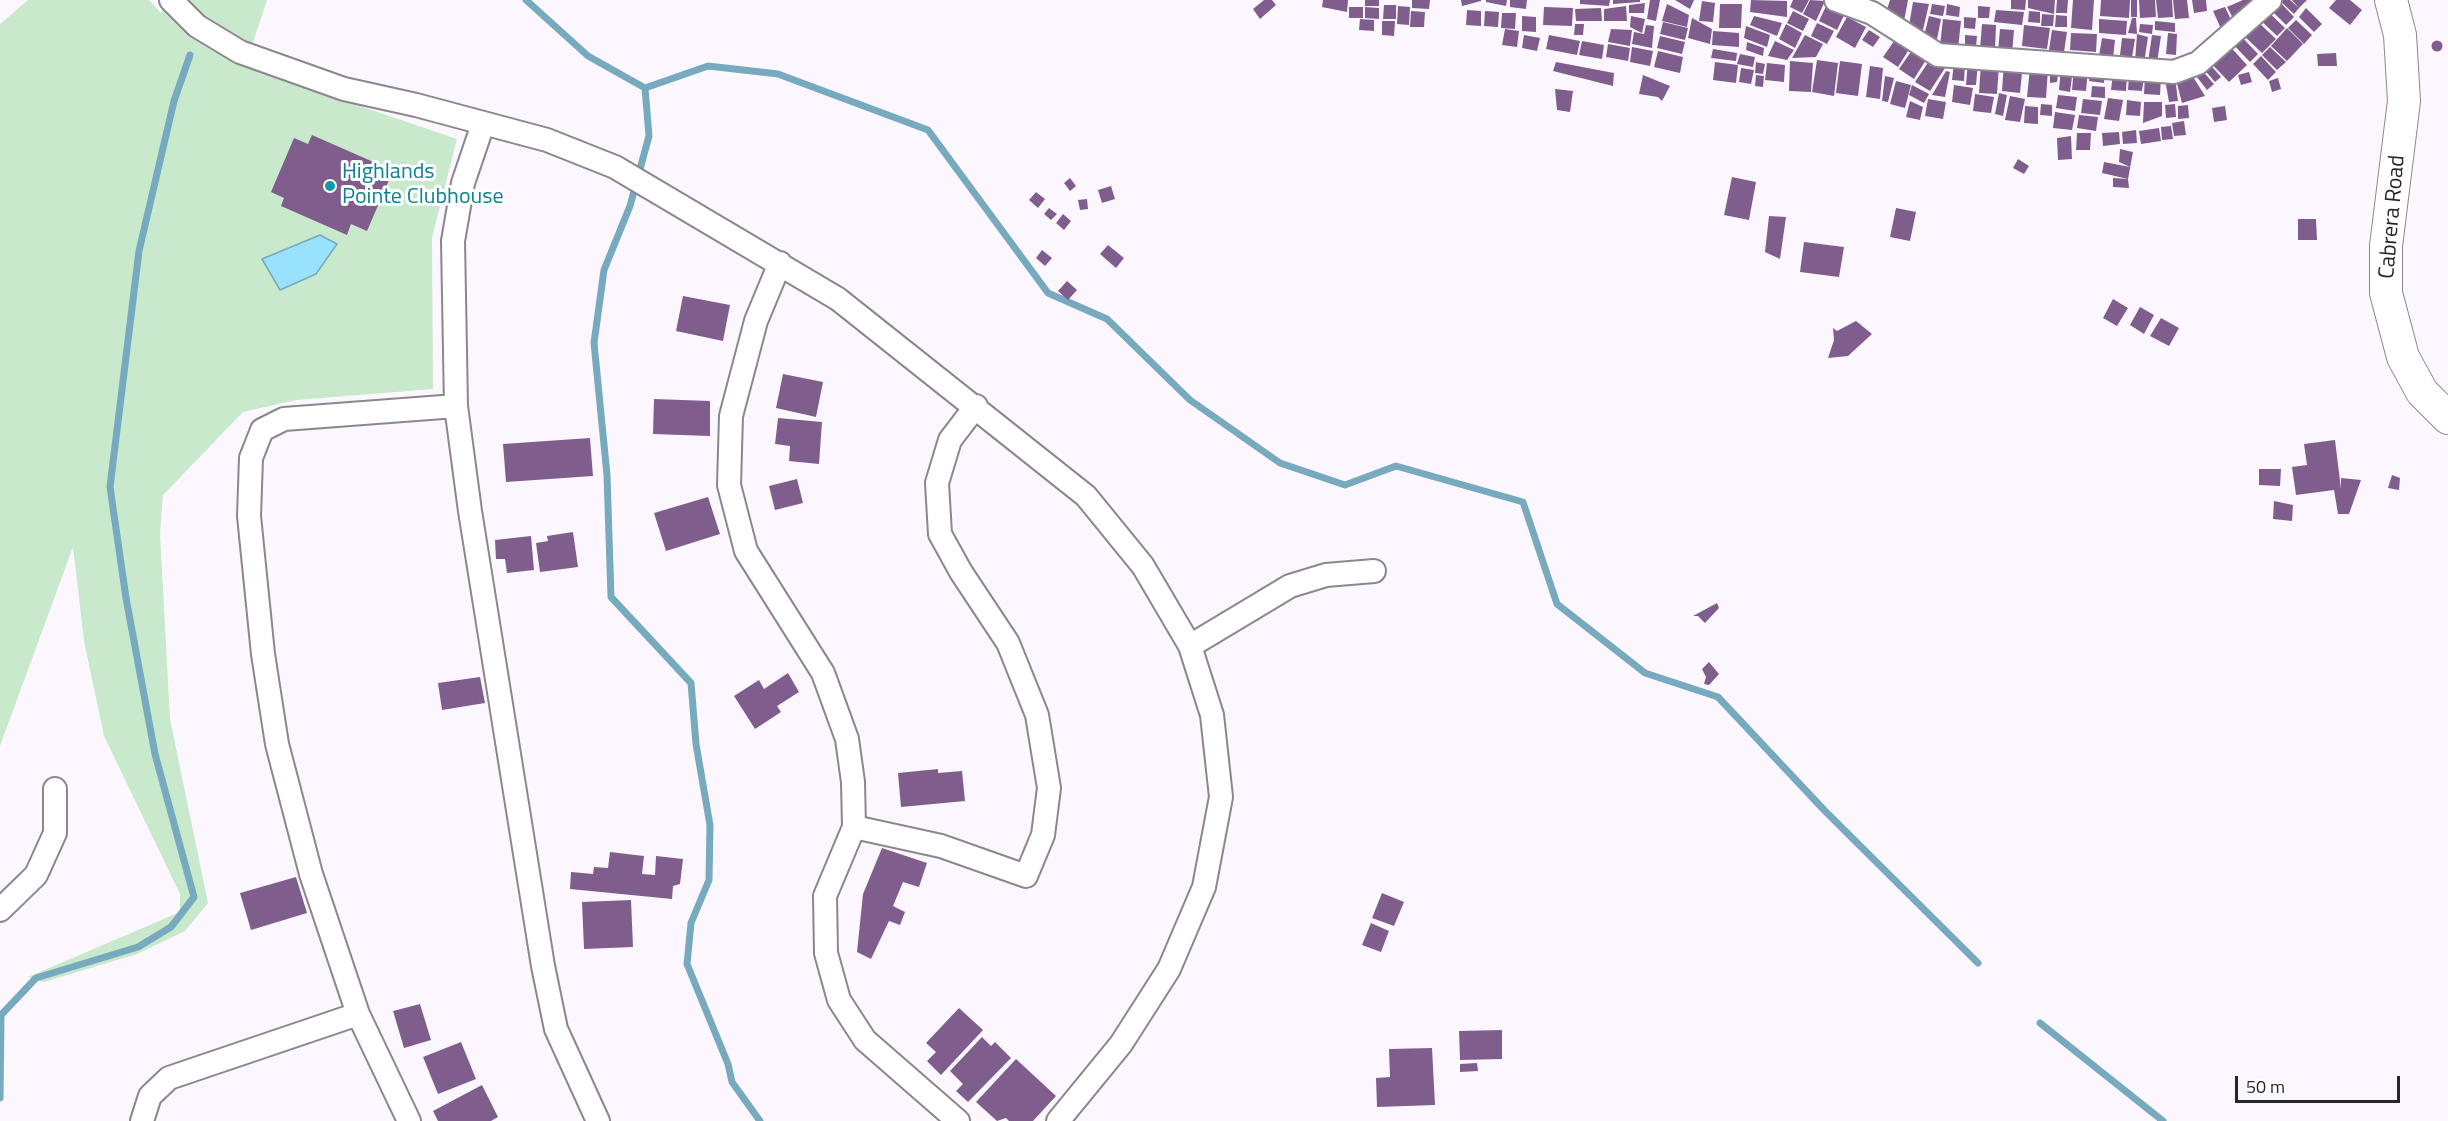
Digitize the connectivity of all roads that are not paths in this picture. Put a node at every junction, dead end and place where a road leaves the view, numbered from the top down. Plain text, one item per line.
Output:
1 (171, 0) edge
2 (1836, 0) edge
3 (2270, 0) edge
4 (2391, 0) edge
5 (483, 124) junction
6 (780, 263) junction
7 (456, 406) junction
8 (976, 406) junction
9 (2448, 418) edge
10 (1374, 571) dead end
11 (1190, 646) junction
12 (55, 789) dead end
13 (854, 827) junction
14 (0, 910) edge
15 (358, 1014) junction
16 (142, 1121) edge
17 (409, 1121) edge
18 (598, 1121) edge
19 (958, 1121) edge
20 (1059, 1121) edge

1 - 5 street
2 - 3 street
4 - 9 main road, Cabrera Road
5 - 6 street
5 - 7 street
6 - 8 street
6 - 13 street
7 - 15 street
7 - 18 street
8 - 11 street
8 - 13 street
10 - 11 street
11 - 20 street
12 - 14 street
13 - 19 street
15 - 16 street
15 - 17 street

